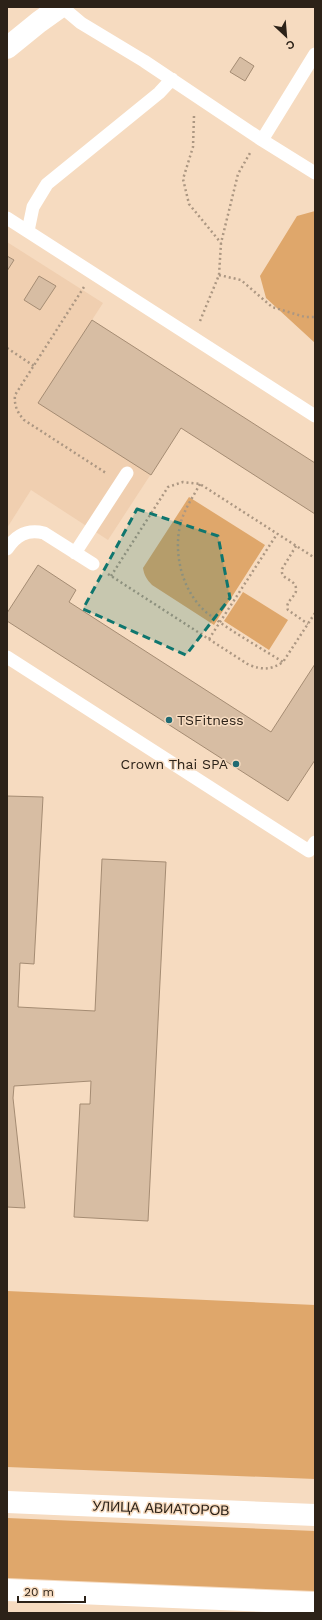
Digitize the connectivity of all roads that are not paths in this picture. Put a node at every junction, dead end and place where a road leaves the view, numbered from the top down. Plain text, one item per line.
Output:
1 (61, 7) edge
2 (7, 48) edge
3 (315, 54) edge
4 (172, 79) junction
5 (262, 140) junction
6 (315, 173) edge
7 (7, 218) edge
8 (28, 231) junction
9 (315, 416) edge
10 (124, 478) road end
11 (7, 549) edge
12 (75, 553) junction
13 (93, 564) dead end
14 (7, 657) edge
15 (313, 850) edge
16 (7, 1502) edge
17 (315, 1515) edge
18 (7, 1590) edge
19 (315, 1603) edge

1 - 2 street
1 - 4 lane
3 - 5 lane
4 - 5 lane
4 - 8 lane
5 - 6 lane
7 - 8 lane
8 - 9 lane
10 - 12 lane
11 - 12 lane
12 - 13 lane
14 - 15 lane
16 - 17 street, УЛИЦА АВИАТОРОВ
18 - 19 street

